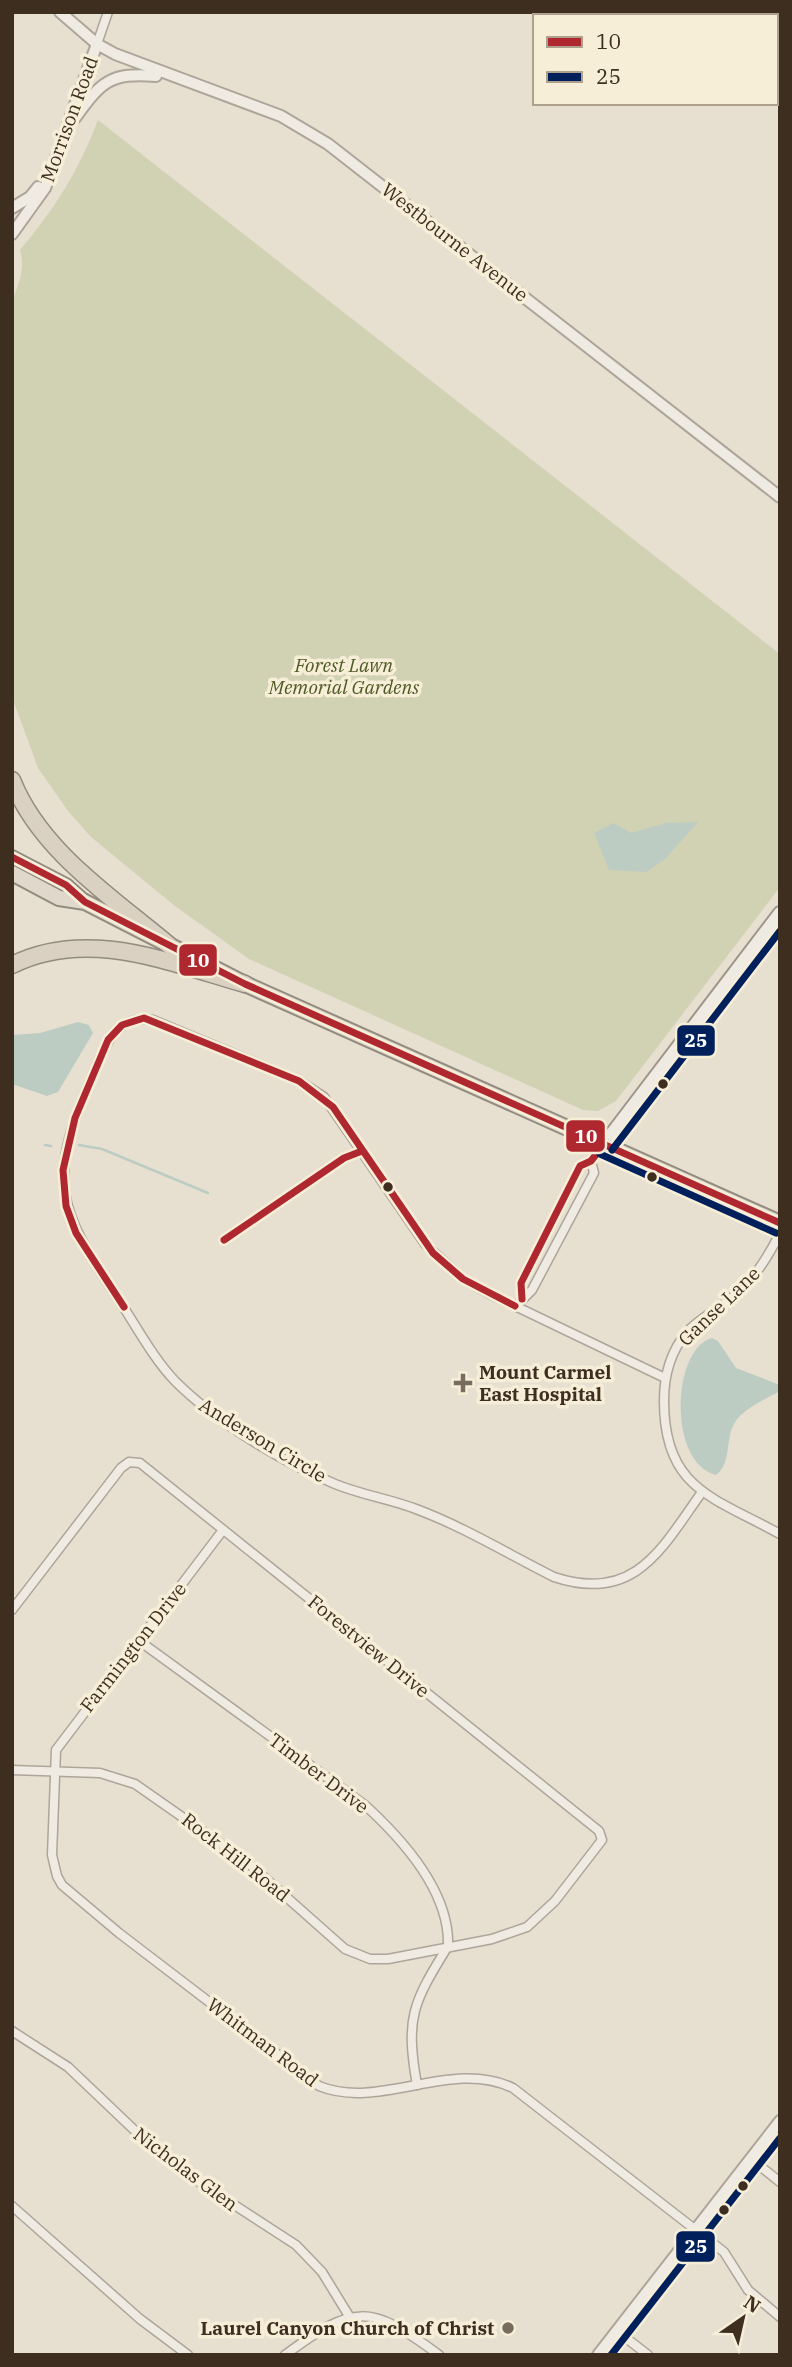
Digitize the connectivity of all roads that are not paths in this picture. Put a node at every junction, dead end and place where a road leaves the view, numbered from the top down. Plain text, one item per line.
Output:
1 (60, 12) edge
2 (108, 12) edge
3 (97, 44) junction
4 (172, 78) junction
5 (69, 126) junction
6 (54, 164) junction
7 (12, 208) edge
8 (12, 234) edge
9 (780, 497) edge
10 (12, 780) edge
11 (12, 857) edge
12 (12, 873) edge
13 (85, 902) junction
14 (780, 913) edge
15 (170, 946) junction
16 (12, 965) edge
17 (246, 984) junction
18 (604, 1144) junction
19 (590, 1161) junction
20 (780, 1223) edge
21 (780, 1233) edge
22 (522, 1299) junction
23 (515, 1306) junction
24 (665, 1378) junction
25 (702, 1492) junction
26 (223, 1530) junction
27 (780, 1534) edge
28 (12, 1610) edge
29 (138, 1640) junction
30 (12, 1770) edge
31 (54, 1770) junction
32 (602, 1836) joint
33 (448, 1946) junction
34 (12, 2031) edge
35 (417, 2085) junction
36 (780, 2121) edge
37 (751, 2160) junction
38 (780, 2182) edge
39 (12, 2206) edge
40 (695, 2230) junction
41 (349, 2316) junction
42 (780, 2317) edge
43 (617, 2331) junction
44 (188, 2355) edge
45 (285, 2355) edge
46 (439, 2355) edge
47 (598, 2355) edge
48 (648, 2355) edge

1 - 3 street, Morrison Road
2 - 3 street
3 - 4 street, Westbourne Avenue
3 - 5 street, Morrison Road
4 - 5 street
4 - 9 street, Westbourne Avenue
5 - 6 street, Morrison Road
6 - 7 street
6 - 8 street, Morrison Road
10 - 15 highway
11 - 13 main road
12 - 13 highway
13 - 15 highway
14 - 18 main road
15 - 17 highway
16 - 17 highway
17 - 18 highway
18 - 19 street
18 - 20 highway
19 - 22 street
19 - 22 street
21 - 24 street, Ganse Lane
22 - 23 street
23 - 24 street, Anderson Circle
23 - 25 street, Anderson Circle
24 - 25 street, Ganse Lane
25 - 27 street, Ganse Lane
26 - 28 street, Forestview Drive
26 - 29 street, Farmington Drive
26 - 32 street, Forestview Drive
29 - 31 street, Farmington Drive
29 - 33 street, Timber Drive
30 - 31 street, Rock Hill Road
31 - 33 street, Rock Hill Road
31 - 35 street, Whitman Road
32 - 33 street, Rock Hill Road
33 - 35 street
34 - 41 street, Nicholas Glen
35 - 40 street, Whitman Road
36 - 37 street
37 - 38 street
37 - 40 street
39 - 44 street
40 - 42 street, Whitman Road
40 - 43 street
41 - 45 street
41 - 46 street
43 - 47 street
43 - 48 street

